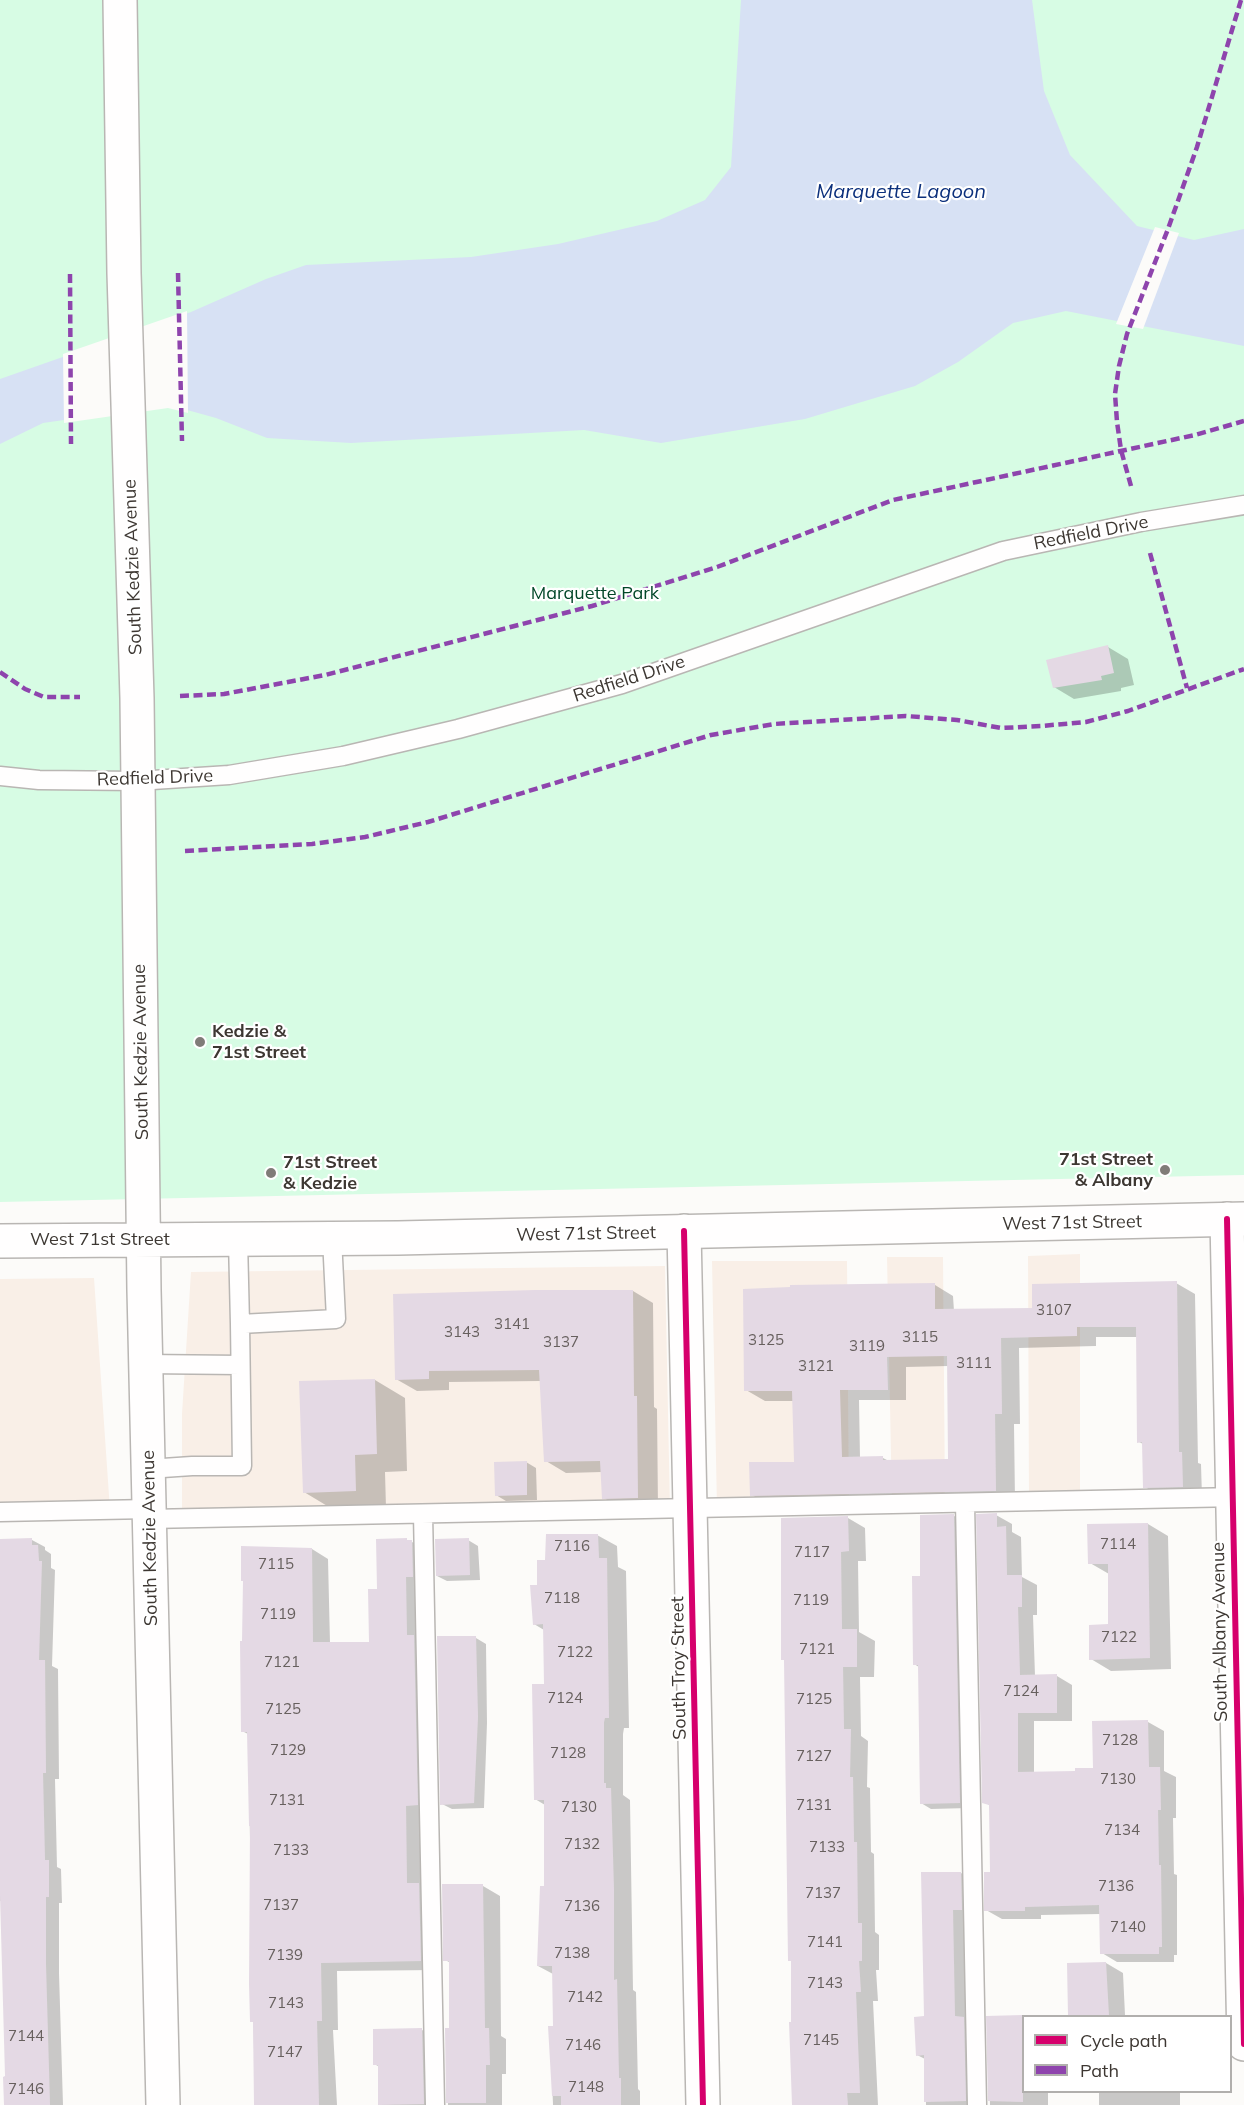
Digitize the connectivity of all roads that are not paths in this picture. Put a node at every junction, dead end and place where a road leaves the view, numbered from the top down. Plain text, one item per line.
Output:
1 (120, 0) edge
2 (1244, 505) edge
3 (0, 776) edge
4 (137, 781) junction
5 (1235, 1219) edge
6 (684, 1231) junction
7 (332, 1239) junction
8 (143, 1240) junction
9 (238, 1240) junction
10 (0, 1241) edge
11 (240, 1324) junction
12 (145, 1364) junction
13 (240, 1365) junction
14 (148, 1469) junction
15 (1238, 1497) edge
16 (965, 1503) junction
17 (690, 1509) junction
18 (0, 1512) edge
19 (149, 1514) junction
20 (423, 1514) junction
21 (1244, 2044) edge
22 (163, 2105) edge
23 (435, 2105) edge
24 (703, 2105) edge
25 (977, 2105) edge

1 - 4 main road, South Kedzie Avenue
2 - 4 lane, Redfield Drive
3 - 4 lane, Redfield Drive
4 - 8 main road, South Kedzie Avenue
5 - 6 main road, West 71st Street
5 - 15 main road, South Albany Avenue
6 - 7 main road, West 71st Street
6 - 17 main road, South Troy Street
7 - 9 main road, West 71st Street
7 - 11 lane
8 - 9 main road, West 71st Street
8 - 10 main road, West 71st Street
8 - 12 main road, South Kedzie Avenue
9 - 11 lane
11 - 13 lane
12 - 13 lane
12 - 14 main road, South Kedzie Avenue
13 - 14 lane
14 - 19 main road, South Kedzie Avenue
15 - 16 lane
15 - 21 main road, South Albany Avenue
16 - 17 lane
16 - 25 lane
17 - 20 lane
17 - 24 main road, South Troy Street
18 - 19 lane
19 - 20 lane
19 - 22 main road, South Kedzie Avenue
20 - 23 lane

